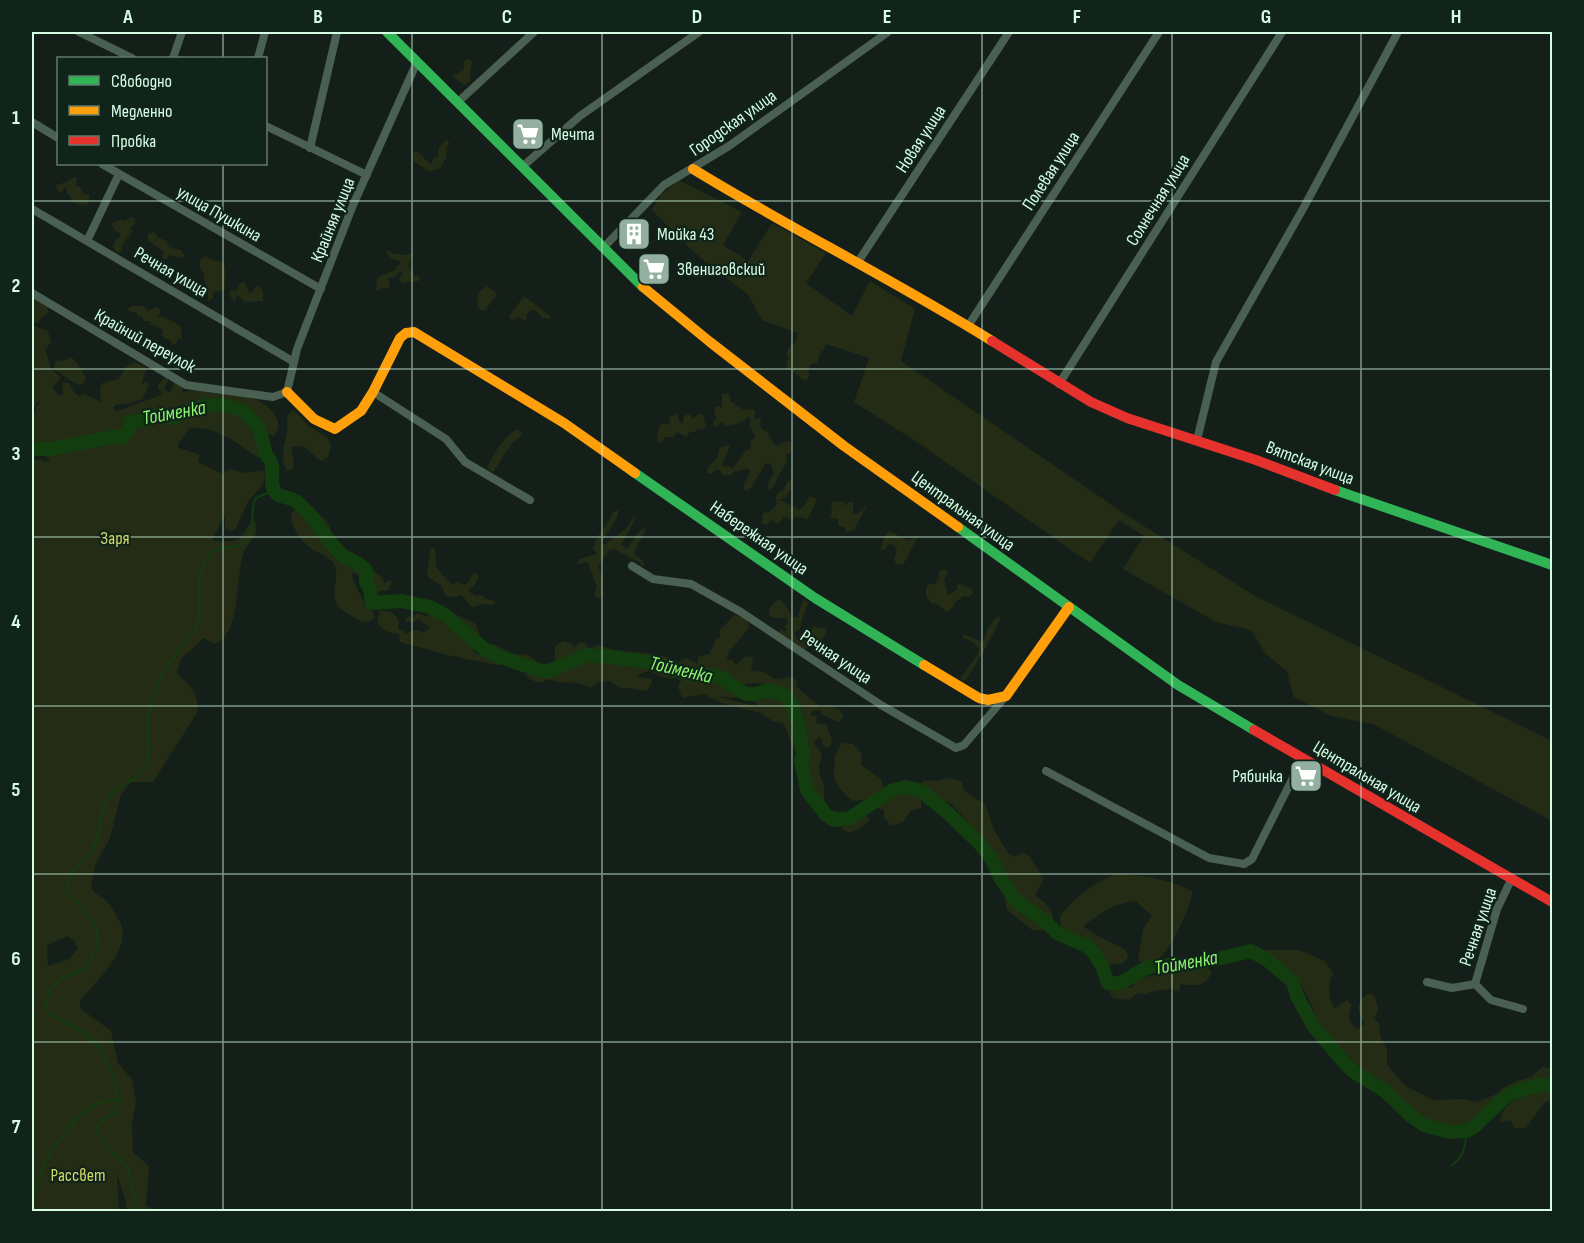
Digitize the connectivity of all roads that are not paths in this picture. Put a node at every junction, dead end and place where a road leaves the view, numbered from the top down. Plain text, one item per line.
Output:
1 (79, 32) edge
2 (182, 32) edge
3 (265, 32) edge
4 (337, 32) edge
5 (387, 32) edge
6 (534, 32) edge
7 (699, 32) edge
8 (888, 32) edge
9 (1009, 32) edge
10 (1159, 32) edge
11 (1282, 32) edge
12 (1398, 32) edge
13 (130, 57) edge
14 (173, 57) edge
15 (258, 57) edge
16 (417, 62) junction
17 (458, 102) junction
18 (32, 122) edge
19 (267, 126) edge
20 (57, 137) edge
21 (310, 148) junction
22 (104, 165) edge
23 (522, 167) junction
24 (693, 169) junction
25 (119, 174) junction
26 (367, 175) junction
27 (32, 209) edge
28 (87, 241) junction
29 (603, 248) junction
30 (858, 262) junction
31 (321, 290) junction
32 (32, 293) edge
33 (968, 326) junction
34 (294, 362) junction
35 (1059, 384) junction
36 (287, 392) junction
37 (373, 392) junction
38 (1197, 440) junction
39 (530, 500) dead end
40 (1552, 565) edge
41 (632, 566) dead end
42 (1069, 607) junction
43 (1006, 696) junction
44 (1303, 758) junction
45 (1046, 771) dead end
46 (1511, 880) junction
47 (1552, 902) edge
48 (1427, 982) dead end
49 (1475, 984) junction
50 (1523, 1009) dead end

1 - 13 street
2 - 14 street
3 - 15 street
4 - 21 street
5 - 16 street, Центральная улица
6 - 17 street
7 - 23 street
8 - 24 street, Городская улица
9 - 30 street, Новая улица
10 - 33 street, Полевая улица
11 - 35 street, Солнечная улица
12 - 38 street
16 - 17 street, Центральная улица
16 - 26 street, Крайняя улица
17 - 23 street, Центральная улица
18 - 20 street
19 - 21 street
21 - 26 street
22 - 25 street, улица Пушкина
23 - 29 street, Центральная улица
24 - 29 street, Городская улица
24 - 30 street, Вятская улица
25 - 28 street
25 - 31 street, улица Пушкина
26 - 31 street, Крайняя улица
27 - 28 street, Речная улица
28 - 34 street, Речная улица
29 - 42 street, Центральная улица
30 - 33 street, Вятская улица
31 - 34 street, Крайняя улица
32 - 36 street, Крайний переулок
33 - 35 street, Вятская улица
34 - 36 street, Крайняя улица
35 - 38 street, Вятская улица
36 - 37 street
37 - 39 street
37 - 43 street, Набережная улица
38 - 40 street, Вятская улица
41 - 43 street, Речная улица
42 - 43 street
42 - 44 street, Центральная улица
44 - 45 street
44 - 46 street, Центральная улица
46 - 47 street, Центральная улица
46 - 49 street, Речная улица
48 - 49 street, Речная улица
49 - 50 street, Речная улица

